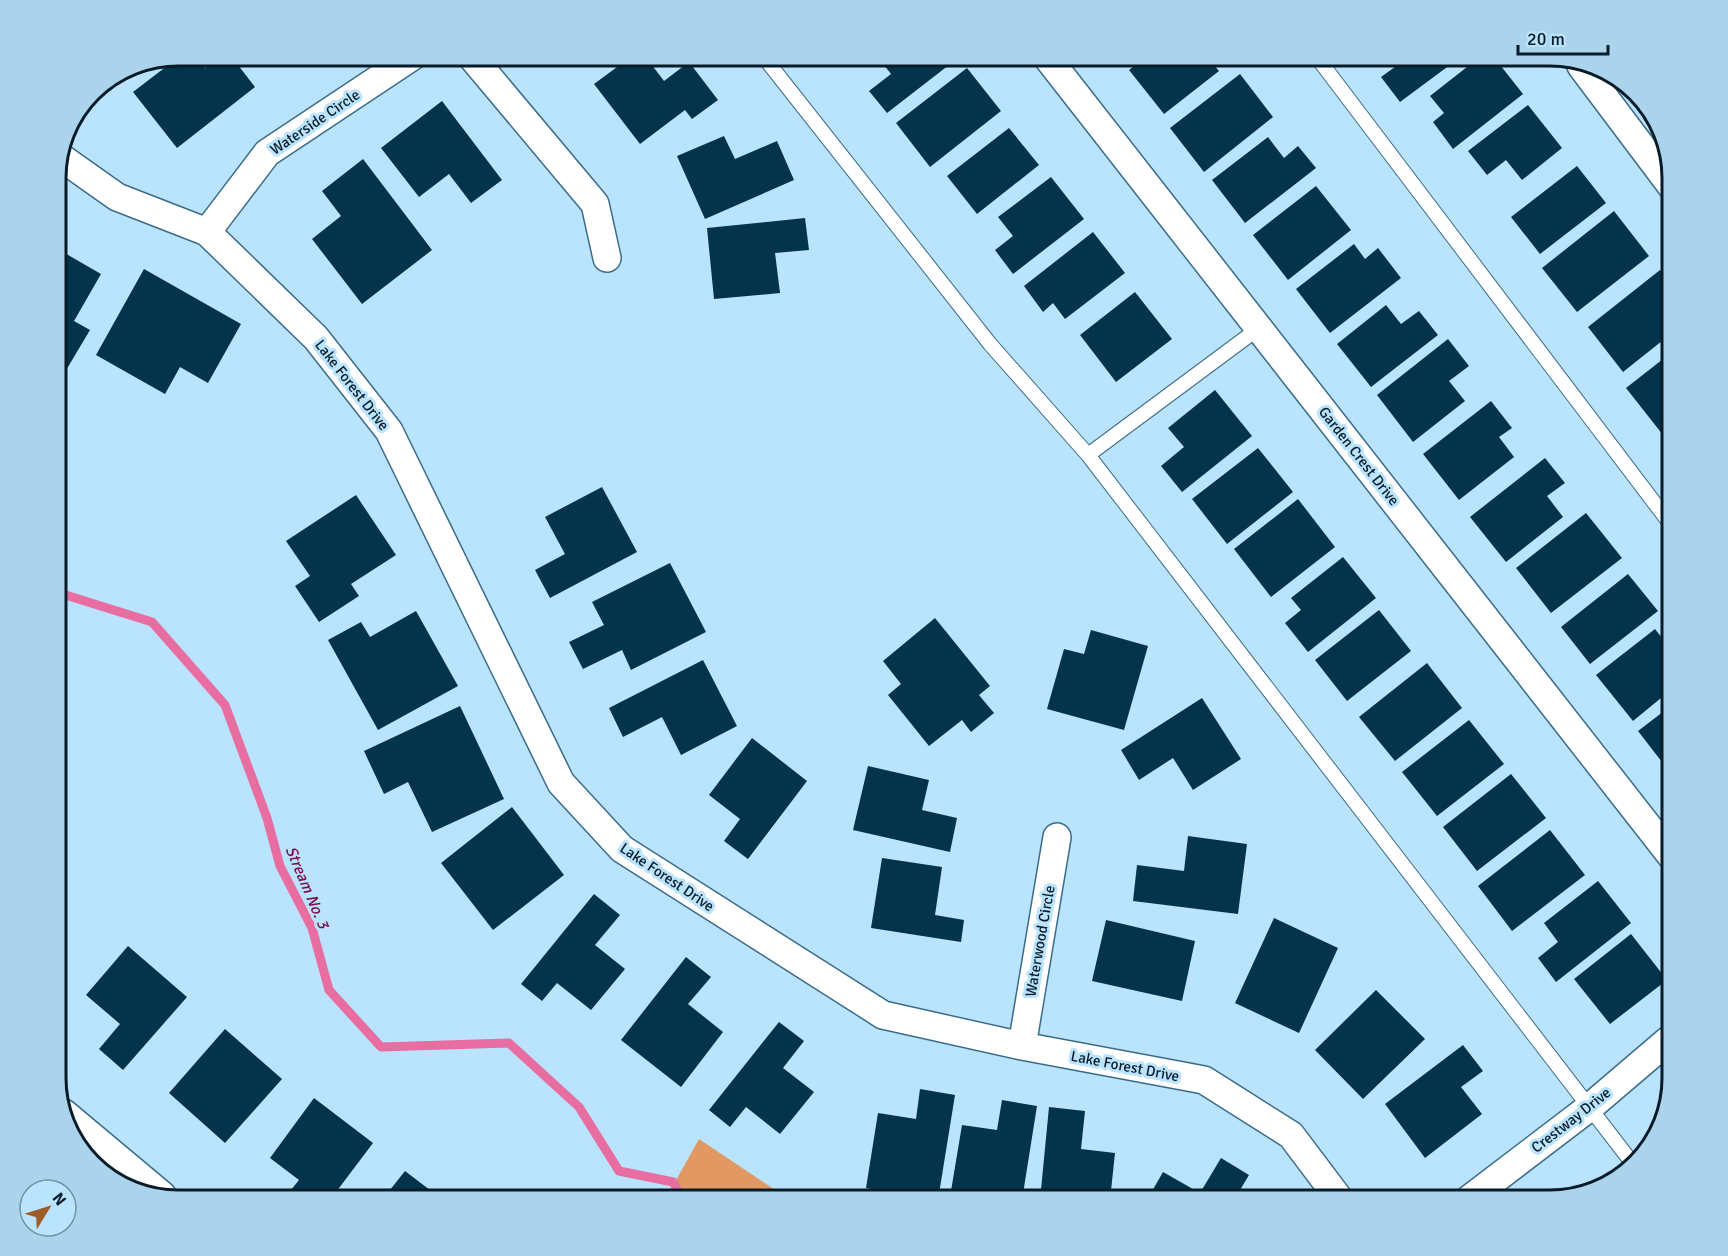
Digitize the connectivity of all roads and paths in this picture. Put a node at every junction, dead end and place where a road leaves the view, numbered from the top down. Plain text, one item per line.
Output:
1 (398, 66) edge
2 (479, 66) edge
3 (771, 66) edge
4 (1054, 66) edge
5 (1324, 66) edge
6 (1585, 72) edge
7 (67, 162) edge
8 (1662, 173) edge
9 (207, 232) junction
10 (607, 258) dead end
11 (1259, 328) junction
12 (1088, 455) junction
13 (1662, 513) edge
14 (1057, 837) dead end
15 (1662, 844) edge
16 (1662, 1045) edge
17 (1022, 1046) junction
18 (1590, 1107) junction
19 (81, 1133) edge
20 (100, 1157) edge
21 (1628, 1158) edge
22 (146, 1185) edge
23 (1332, 1190) edge
24 (1481, 1190) edge

1 - 9 street, Waterside Circle
2 - 10 street
3 - 12 lane
4 - 11 street, Garden Crest Drive
5 - 13 lane
6 - 8 street
7 - 9 street
9 - 17 street, Lake Forest Drive
11 - 12 lane
11 - 15 street, Garden Crest Drive
12 - 18 lane
14 - 17 street, Waterwood Circle
16 - 18 street, Crestway Drive
17 - 23 street, Lake Forest Drive
18 - 21 lane
18 - 24 street, Crestway Drive
19 - 20 street
20 - 22 street

